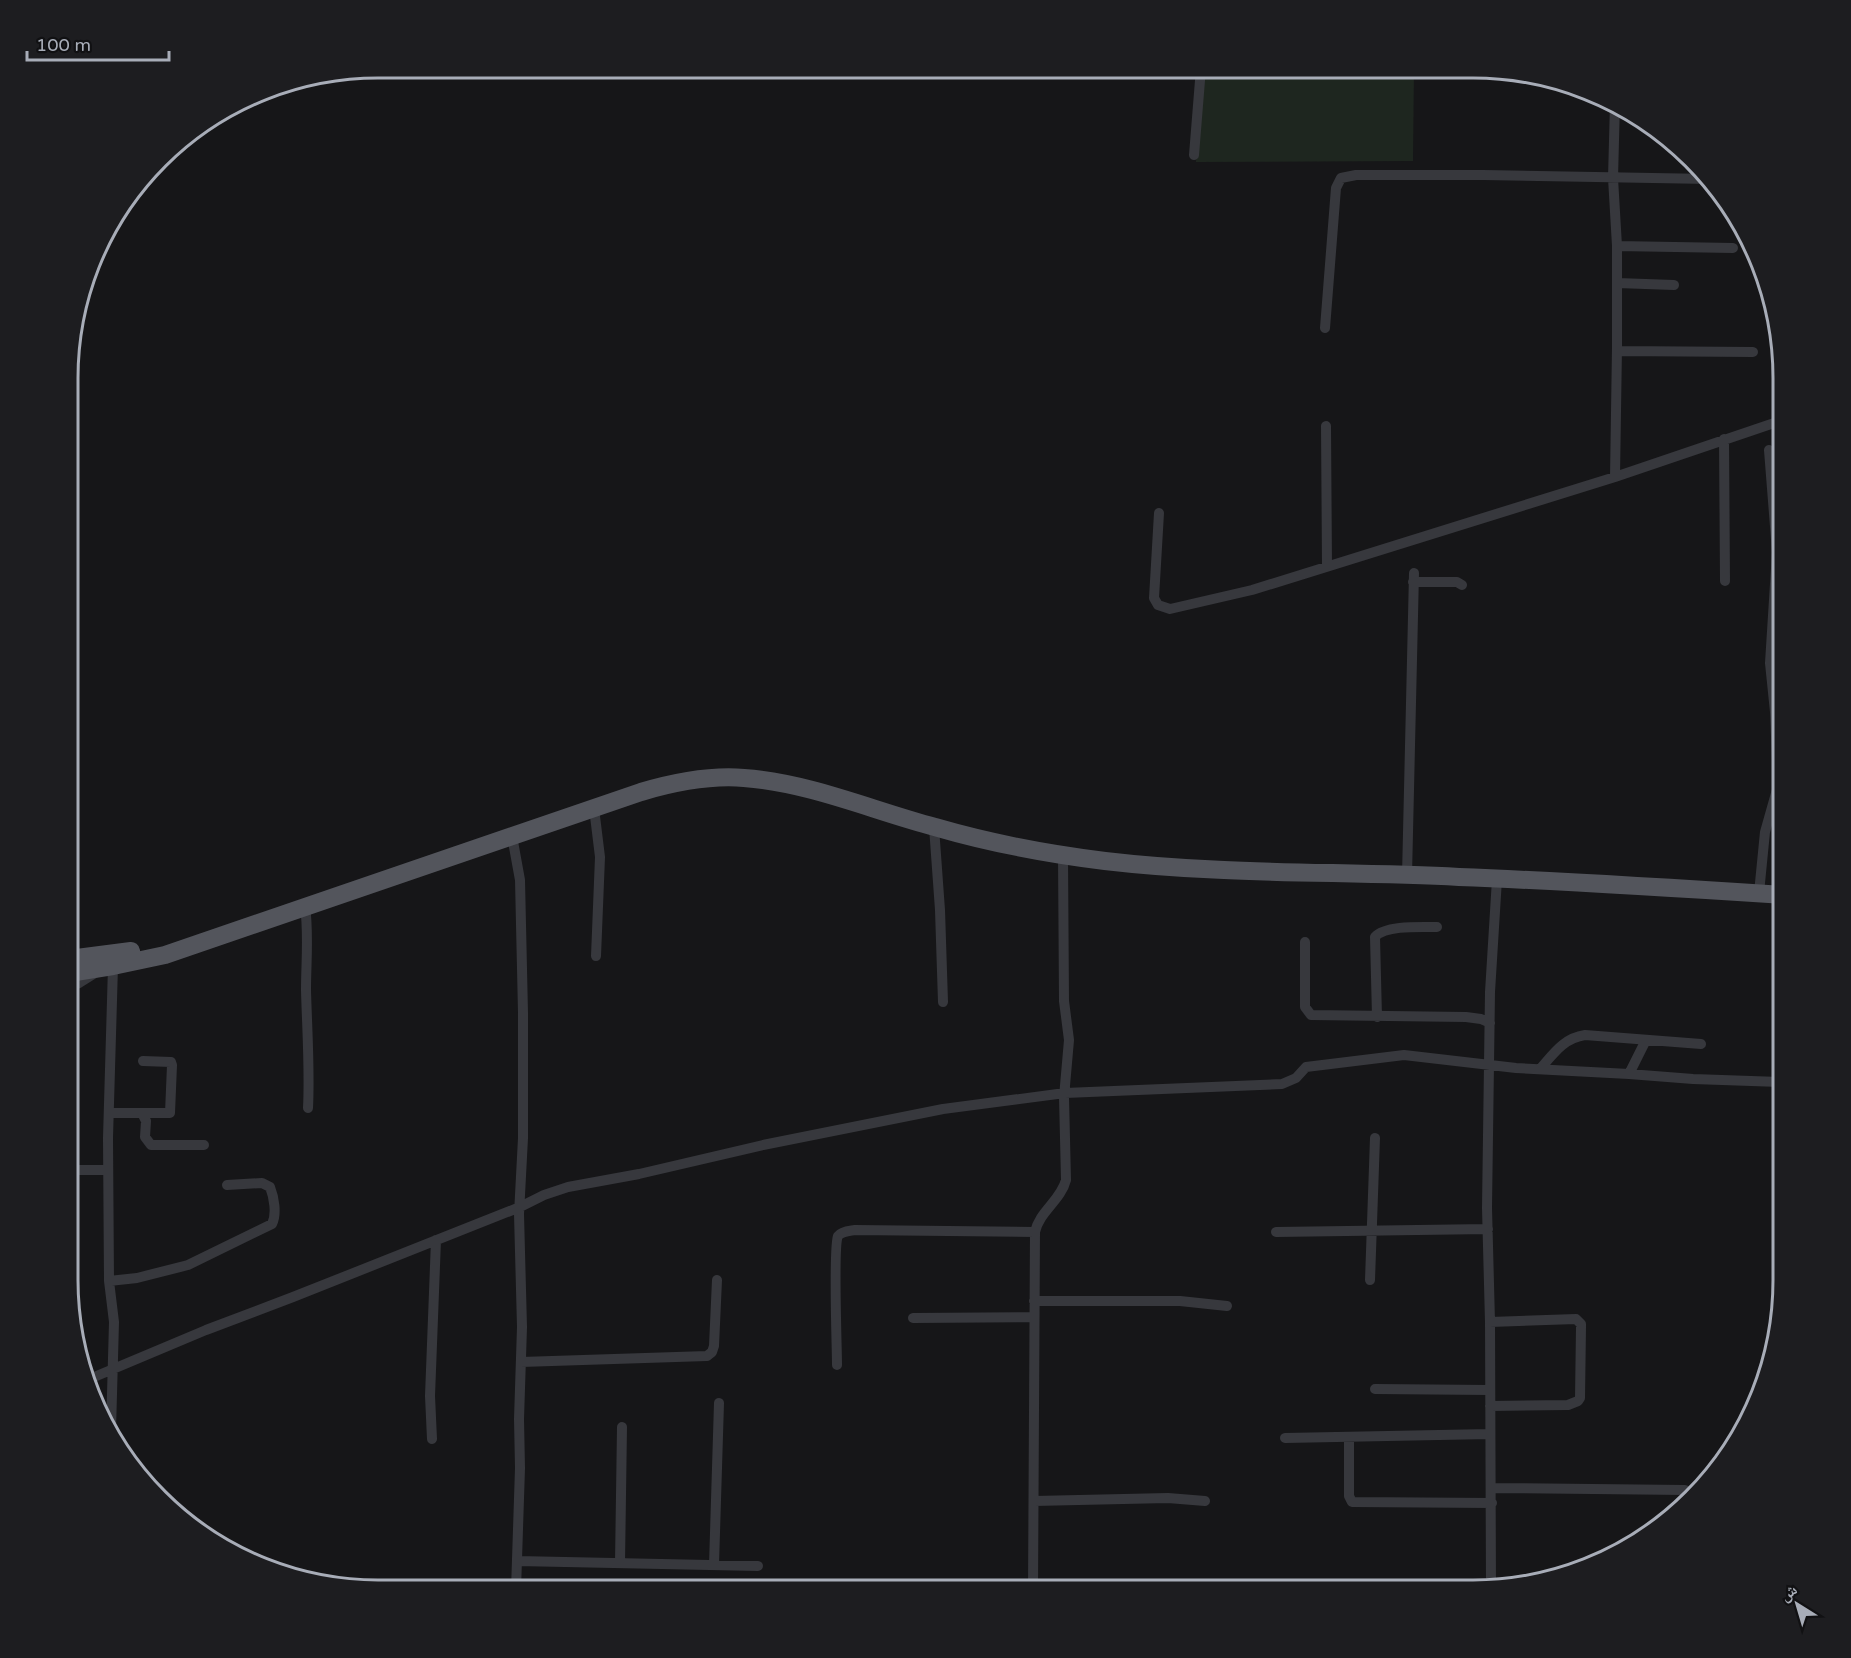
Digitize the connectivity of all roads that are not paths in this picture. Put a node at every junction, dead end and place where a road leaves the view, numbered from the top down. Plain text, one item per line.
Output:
1 (1200, 78) edge
2 (1615, 114) edge
3 (1194, 155) dead end
4 (1613, 178) junction
5 (1697, 179) edge
6 (1617, 246) junction
7 (1733, 249) dead end
8 (1617, 283) junction
9 (1674, 285) dead end
10 (1325, 327) dead end
11 (1617, 351) junction
12 (1753, 352) dead end
13 (1773, 423) edge
14 (1326, 426) dead end
15 (1724, 440) junction
16 (1769, 450) dead end
17 (1615, 477) junction
18 (1773, 501) edge
19 (1158, 513) dead end
20 (1327, 566) junction
21 (1725, 581) dead end
22 (1462, 585) dead end
23 (1773, 615) edge
24 (1773, 688) edge
25 (1773, 804) edge
26 (594, 808) junction
27 (934, 827) junction
28 (512, 836) junction
29 (1063, 856) junction
30 (1407, 876) junction
31 (1497, 879) junction
32 (1759, 893) junction
33 (1773, 894) edge
34 (305, 906) junction
35 (1437, 927) dead end
36 (1305, 942) dead end
37 (192, 945) junction
38 (596, 956) dead end
39 (78, 958) edge
40 (107, 968) junction
41 (78, 972) edge
42 (78, 983) edge
43 (944, 1002) dead end
44 (1377, 1017) junction
45 (1490, 1023) junction
46 (1646, 1040) junction
47 (1701, 1044) dead end
48 (143, 1061) dead end
49 (1489, 1065) junction
50 (1540, 1069) junction
51 (1629, 1074) junction
52 (1773, 1082) edge
53 (1065, 1093) junction
54 (308, 1108) dead end
55 (109, 1113) junction
56 (142, 1113) junction
57 (1375, 1138) dead end
58 (204, 1144) dead end
59 (78, 1170) edge
60 (108, 1170) junction
61 (227, 1185) dead end
62 (520, 1207) junction
63 (1488, 1229) junction
64 (1370, 1231) junction
65 (1035, 1232) junction
66 (1276, 1232) dead end
67 (436, 1240) junction
68 (717, 1280) dead end
69 (1370, 1280) dead end
70 (110, 1281) junction
71 (1034, 1301) junction
72 (1227, 1306) dead end
73 (1034, 1317) junction
74 (913, 1318) dead end
75 (1490, 1322) junction
76 (521, 1362) junction
77 (837, 1365) dead end
78 (114, 1369) junction
79 (94, 1377) edge
80 (1374, 1389) dead end
81 (1489, 1390) junction
82 (719, 1403) dead end
83 (1490, 1406) junction
84 (112, 1417) edge
85 (622, 1427) dead end
86 (1490, 1434) junction
87 (1349, 1437) junction
88 (1285, 1438) dead end
89 (432, 1439) dead end
90 (1492, 1488) junction
91 (1686, 1491) edge
92 (1034, 1501) junction
93 (1205, 1501) dead end
94 (1492, 1503) junction
95 (518, 1561) junction
96 (620, 1563) junction
97 (714, 1565) junction
98 (758, 1566) dead end
99 (1491, 1579) edge
100 (517, 1580) edge
101 (1033, 1580) edge

1 - 3 street
2 - 4 street
4 - 5 street
4 - 6 street
4 - 10 street
6 - 7 street
6 - 8 street
8 - 9 street
8 - 11 street
11 - 12 street
11 - 17 street
13 - 15 street
14 - 20 street
15 - 17 street
15 - 21 street
16 - 18 street
17 - 20 street
19 - 20 street
22 - 30 street
23 - 24 street
25 - 32 street
26 - 27 main road
26 - 28 main road
26 - 38 street
27 - 29 main road
27 - 43 street
28 - 34 main road
28 - 62 street
29 - 30 main road
29 - 53 street
30 - 31 main road
31 - 32 main road
31 - 45 street
32 - 33 main road
34 - 37 main road
34 - 54 street
35 - 44 street
36 - 44 street
37 - 39 main road
37 - 40 main road
40 - 41 main road
40 - 42 street
40 - 55 street
44 - 45 street
45 - 49 street
46 - 47 street
46 - 50 street
46 - 51 street
48 - 56 street
49 - 50 street
49 - 53 street
49 - 63 street
50 - 51 street
51 - 52 street
53 - 62 street
53 - 65 street
55 - 56 street
55 - 60 street
56 - 58 street
57 - 64 street
59 - 60 street
60 - 70 street
61 - 70 street
62 - 67 street
62 - 76 street
63 - 64 street
63 - 75 street
64 - 66 street
64 - 69 street
65 - 71 street
65 - 77 street
67 - 78 street
67 - 89 street
68 - 76 street
70 - 78 street
71 - 72 street
71 - 73 street
73 - 74 street
73 - 92 street
75 - 81 street
75 - 83 street
76 - 95 street
78 - 79 street
78 - 84 street
80 - 81 street
81 - 83 street
82 - 97 street
83 - 86 street
85 - 96 street
86 - 87 street
86 - 90 street
87 - 88 street
87 - 94 street
90 - 91 street
90 - 94 street
92 - 93 street
92 - 101 street
94 - 99 street
95 - 96 street
95 - 100 street
96 - 97 street
97 - 98 street

